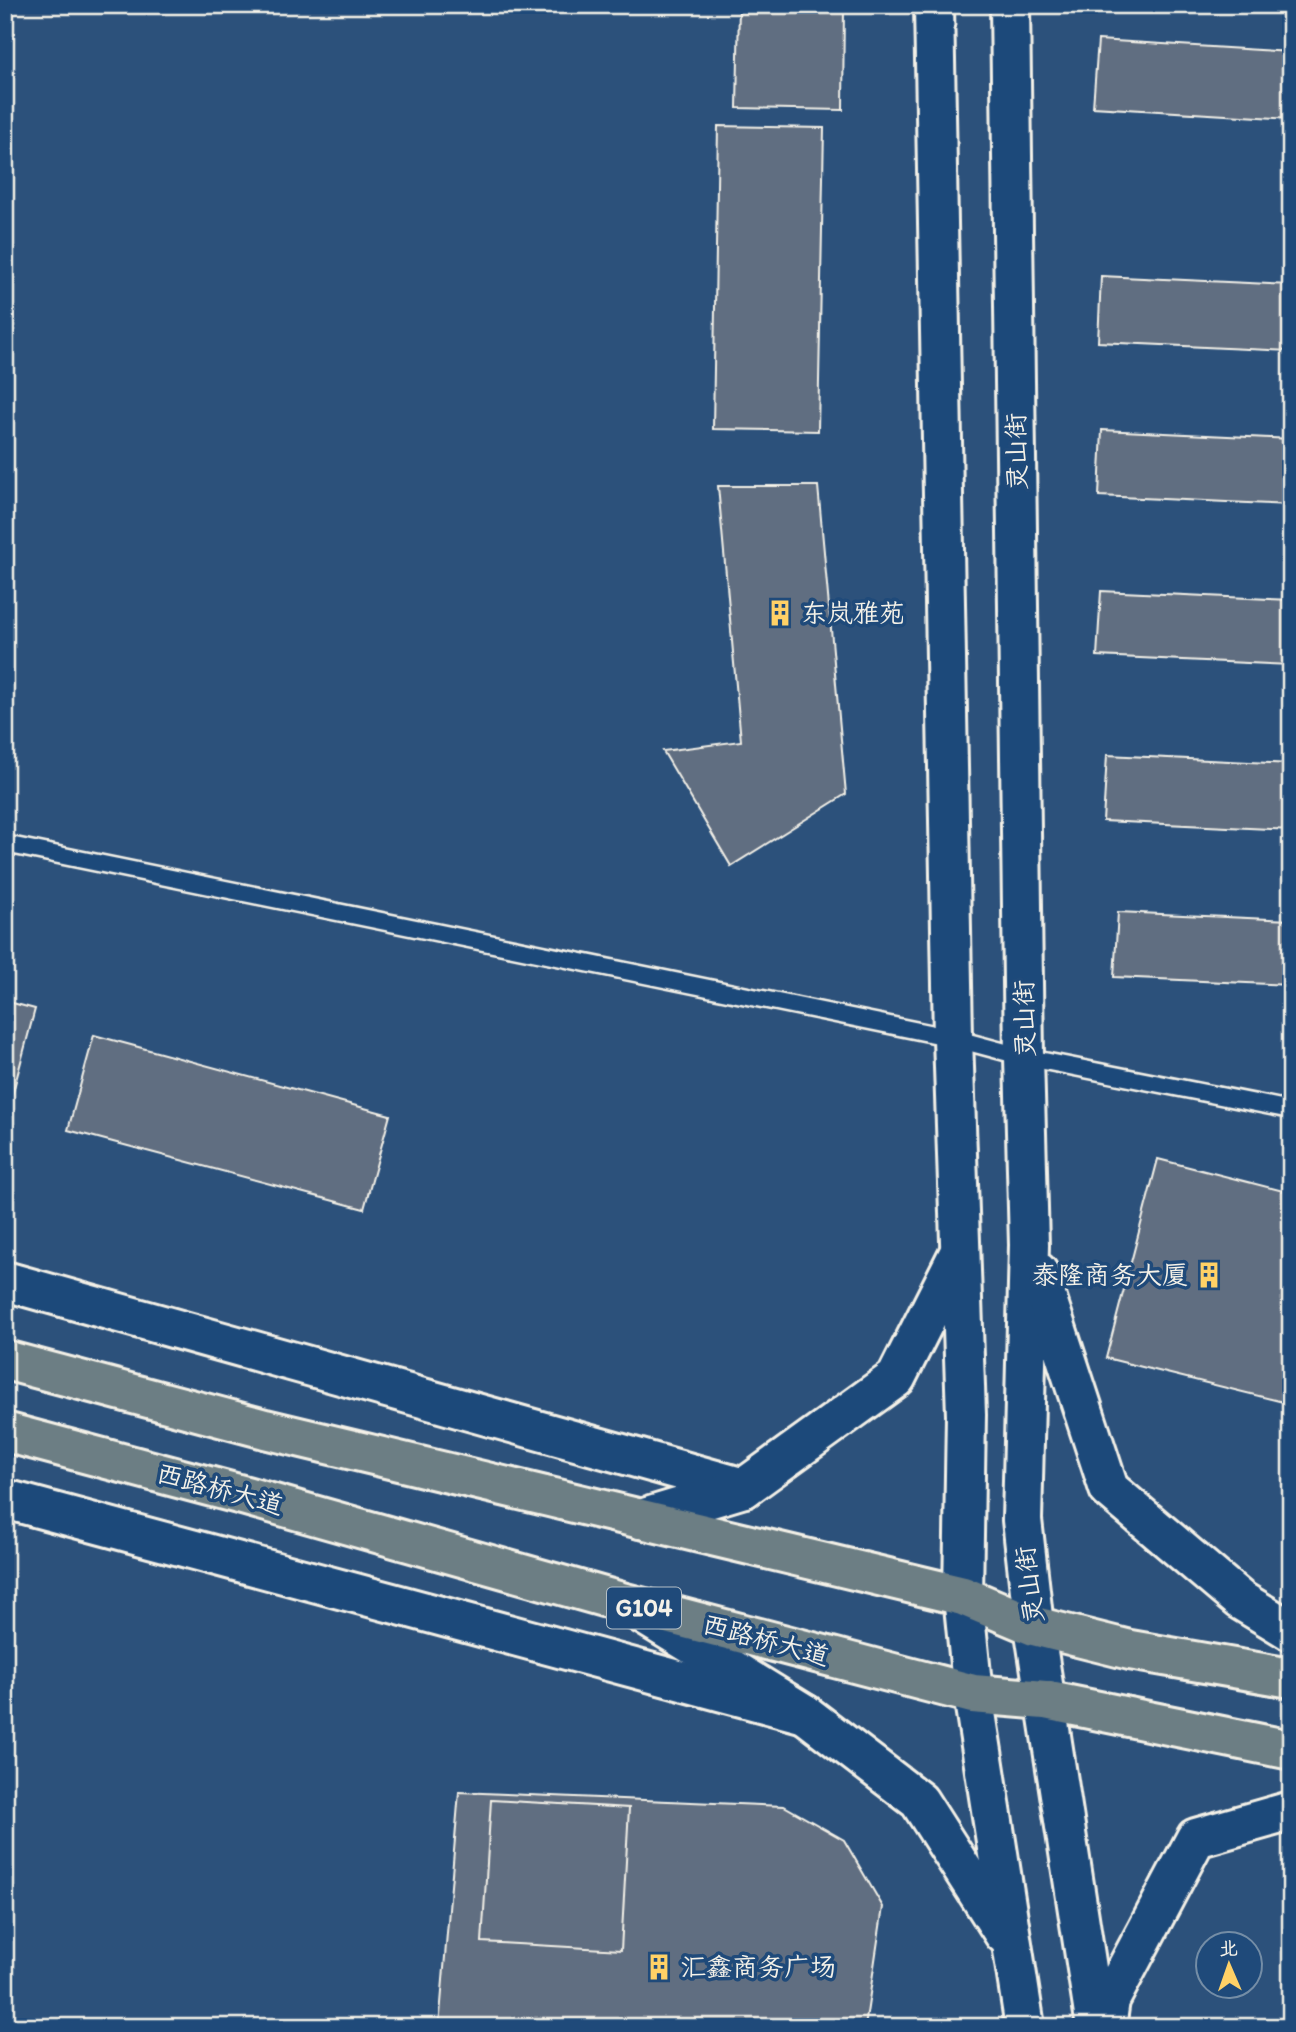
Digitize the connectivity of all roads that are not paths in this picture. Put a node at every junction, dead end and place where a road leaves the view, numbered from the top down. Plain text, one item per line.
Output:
1 (934, 5) edge
2 (1010, 5) edge
3 (5, 844) edge
4 (953, 1038) junction
5 (1024, 1057) junction
6 (1291, 1110) edge
7 (1029, 1245) junction
8 (961, 1250) junction
9 (5, 1281) edge
10 (5, 1360) edge
11 (5, 1432) edge
12 (744, 1488) junction
13 (5, 1499) edge
14 (642, 1519) junction
15 (963, 1596) junction
16 (625, 1603) junction
17 (1034, 1626) junction
18 (1291, 1631) edge
19 (1291, 1678) edge
20 (972, 1694) junction
21 (1045, 1700) junction
22 (805, 1714) junction
23 (1291, 1750) edge
24 (1291, 1811) edge
25 (1013, 1947) junction
26 (1024, 2027) edge
27 (1097, 2027) edge
28 (1106, 2027) edge

1 - 4 main road
2 - 5 main road, 灵山街
3 - 4 lane
4 - 5 lane
4 - 8 main road
5 - 6 lane
5 - 7 main road, 灵山街
7 - 17 main road, 灵山街
7 - 18 main road
8 - 12 main road
8 - 15 main road
9 - 12 main road
10 - 14 main road
11 - 16 main road, 西路桥大道 / G104
12 - 14 main road
13 - 22 main road
14 - 15 main road
15 - 17 main road
15 - 20 main road
16 - 20 main road, 西路桥大道 / G104
16 - 22 main road
17 - 19 main road
17 - 21 main road, 灵山街
20 - 21 main road, 西路桥大道 / G104
20 - 25 main road
21 - 23 main road, 西路桥大道 / G104
21 - 27 main road, 灵山街
22 - 25 main road
24 - 28 main road
25 - 26 main road

